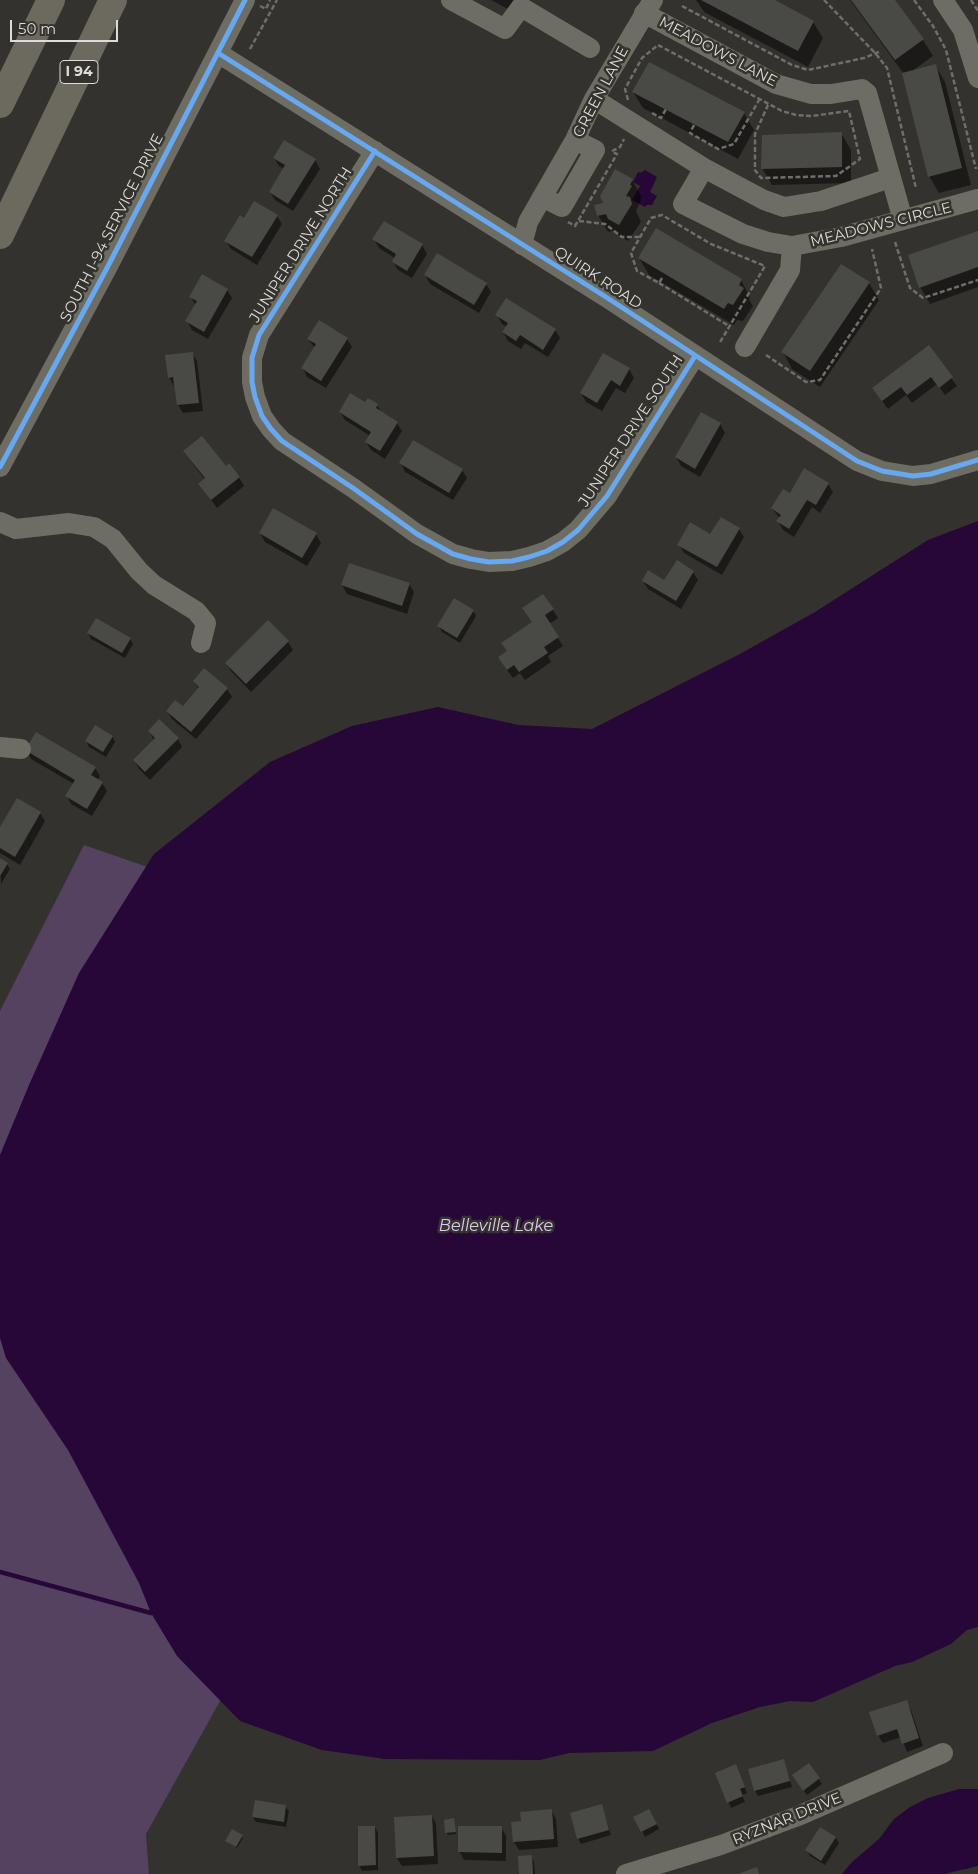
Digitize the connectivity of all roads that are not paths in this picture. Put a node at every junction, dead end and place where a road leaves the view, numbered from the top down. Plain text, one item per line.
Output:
1 (32, 0) edge
2 (51, 0) edge
3 (245, 0) edge
4 (451, 0) edge
5 (943, 0) edge
6 (113, 2) edge
7 (648, 6) edge
8 (590, 48) dead end
9 (218, 53) junction
10 (0, 67) edge
11 (978, 78) edge
12 (594, 99) junction
13 (0, 104) edge
14 (375, 151) junction
15 (704, 168) junction
16 (890, 178) junction
17 (978, 199) edge
18 (903, 220) junction
19 (0, 234) edge
20 (522, 245) junction
21 (792, 246) junction
22 (745, 347) dead end
23 (695, 356) junction
24 (978, 460) edge
25 (0, 467) edge
26 (352, 488) joint
27 (0, 522) edge
28 (201, 644) dead end
29 (0, 747) edge
30 (21, 749) dead end
31 (943, 1753) dead end
32 (626, 1874) edge

1 - 10 highway
2 - 13 highway
3 - 9 street, SOUTH I-94 SERVICE DRIVE
4 - 8 street
5 - 11 street
6 - 19 highway, I 94
7 - 12 street, GREEN LANE
7 - 16 street, MEADOWS LANE
9 - 14 street, QUIRK ROAD
9 - 25 street, SOUTH I-94 SERVICE DRIVE
12 - 15 street
12 - 20 street, GREEN LANE
14 - 20 street, QUIRK ROAD
14 - 26 street, JUNIPER DRIVE NORTH
15 - 16 street
15 - 21 street, MEADOWS CIRCLE
16 - 18 street, MEADOWS LANE
17 - 18 street, MEADOWS CIRCLE
18 - 21 street, MEADOWS CIRCLE
20 - 23 street, QUIRK ROAD
21 - 22 street
23 - 24 street, QUIRK ROAD
23 - 26 street, JUNIPER DRIVE SOUTH
27 - 28 street
29 - 30 street
31 - 32 street, RYZNAR DRIVE

